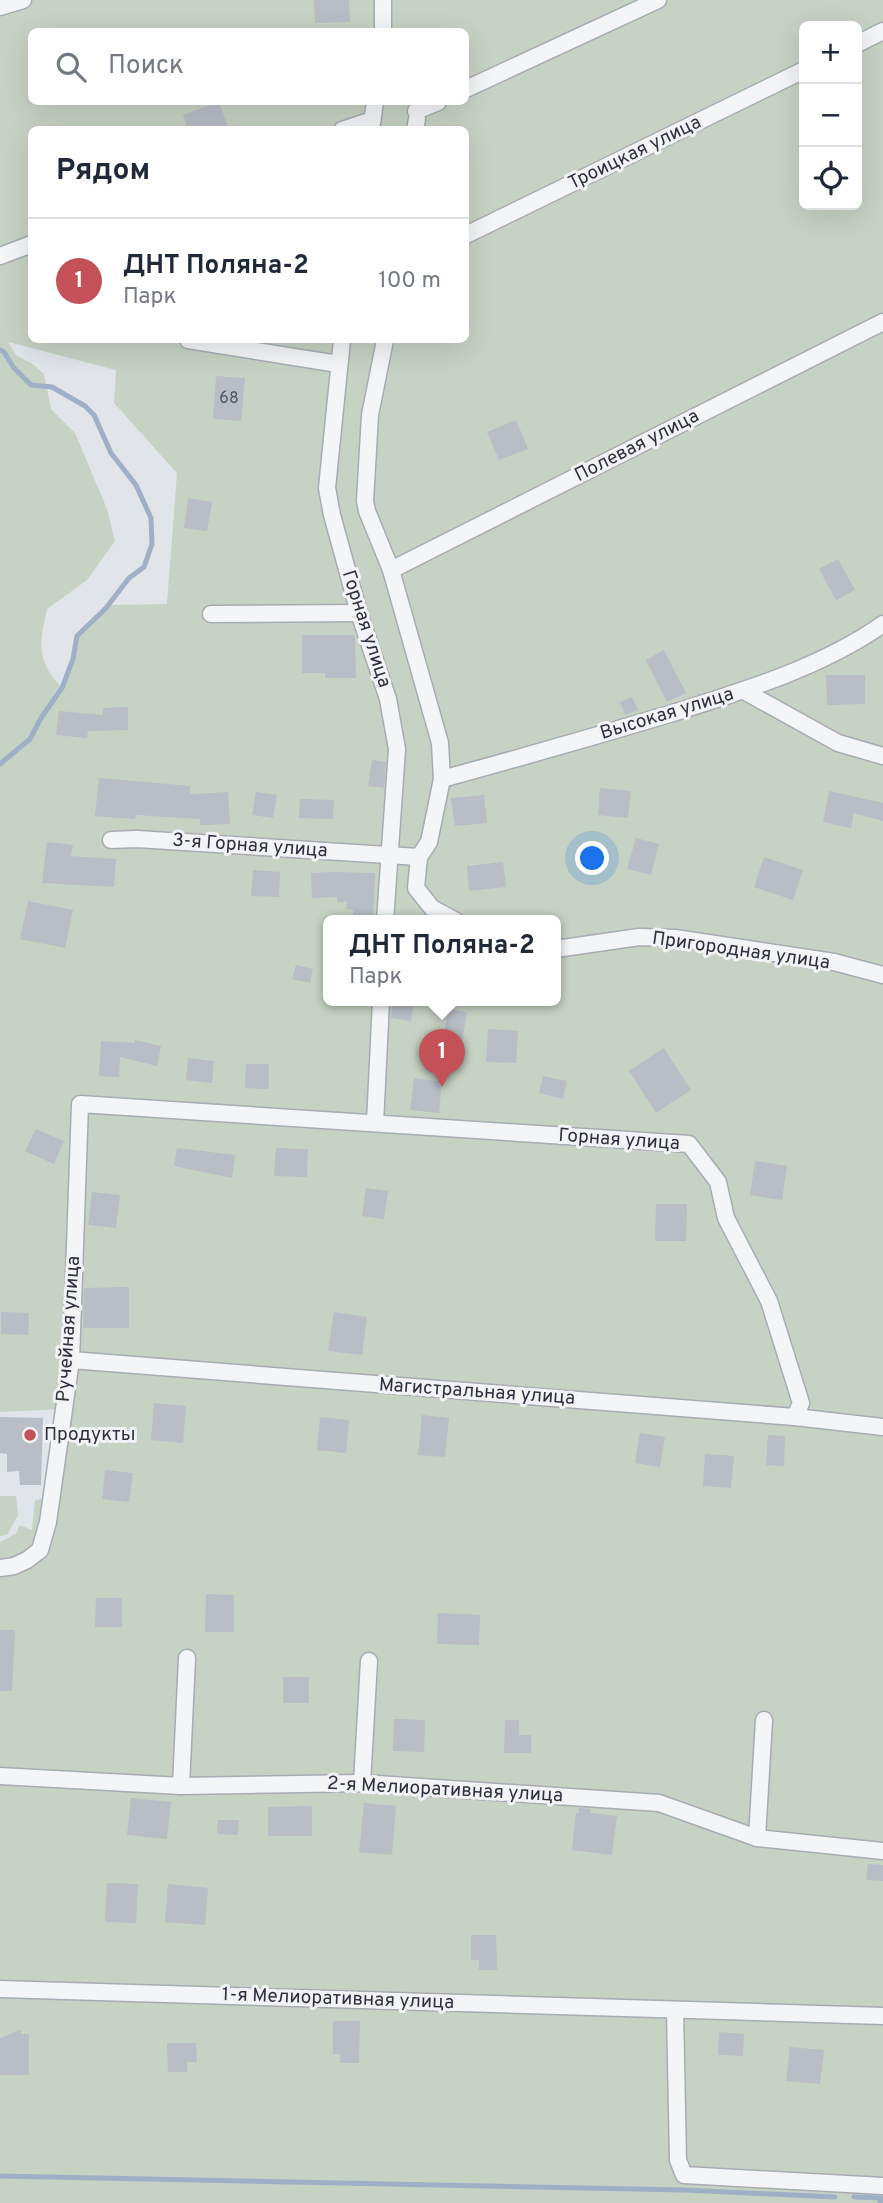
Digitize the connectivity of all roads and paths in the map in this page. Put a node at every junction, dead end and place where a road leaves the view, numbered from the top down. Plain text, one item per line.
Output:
1 (23, 0) edge
2 (383, 0) edge
3 (658, 0) edge
4 (0, 7) edge
5 (383, 28) edge
6 (883, 31) edge
7 (862, 42) edge
8 (799, 72) edge
9 (469, 88) edge
10 (375, 105) edge
11 (434, 105) edge
12 (416, 120) edge
13 (372, 125) edge
14 (469, 234) edge
15 (28, 246) edge
16 (0, 256) edge
17 (883, 322) edge
18 (206, 343) edge
19 (342, 343) edge
20 (384, 343) edge
21 (338, 365) junction
22 (391, 570) junction
23 (359, 613) junction
24 (211, 614) dead end
25 (883, 624) edge
26 (744, 691) junction
27 (883, 756) edge
28 (442, 779) junction
29 (111, 840) dead end
30 (388, 856) junction
31 (419, 856) junction
32 (385, 915) edge
33 (445, 915) edge
34 (561, 948) edge
35 (883, 975) edge
36 (381, 1006) edge
37 (80, 1104) joint
38 (375, 1124) junction
39 (71, 1360) junction
40 (795, 1417) junction
41 (883, 1427) edge
42 (0, 1568) edge
43 (187, 1658) dead end
44 (369, 1661) dead end
45 (764, 1720) dead end
46 (0, 1776) edge
47 (362, 1783) junction
48 (181, 1786) junction
49 (757, 1838) junction
50 (883, 1851) edge
51 (0, 1989) edge
52 (675, 2010) junction
53 (883, 2016) edge
54 (883, 2186) edge

1 - 4 street
2 - 5 street
3 - 9 street
6 - 7 street
8 - 14 street, Троицкая улица
10 - 13 street
11 - 12 street
15 - 16 street
17 - 22 street, Полевая улица
18 - 21 street
19 - 21 street, Горная улица
20 - 22 street
21 - 23 street, Горная улица
22 - 28 street
23 - 24 street
23 - 30 street, Горная улица
25 - 26 street, Высокая улица
26 - 27 street
26 - 28 street, Высокая улица
28 - 31 street
29 - 30 street, 3-я Горная улица
30 - 31 street, 3-я Горная улица
30 - 32 street, Горная улица
31 - 33 street
34 - 35 street, Пригородная улица
36 - 38 street
37 - 38 street, Горная улица
37 - 39 street, Ручейная улица
38 - 40 street, Горная улица
39 - 40 street, Магистральная улица
39 - 42 street, Ручейная улица
40 - 41 street, Магистральная улица
43 - 48 street
44 - 47 street
45 - 49 street
46 - 48 street, 2-я Мелиоративная улица
47 - 48 street, 2-я Мелиоративная улица
47 - 49 street, 2-я Мелиоративная улица
49 - 50 street, 2-я Мелиоративная улица
51 - 52 street, 1-я Мелиоративная улица
52 - 53 street, 1-я Мелиоративная улица
52 - 54 street

